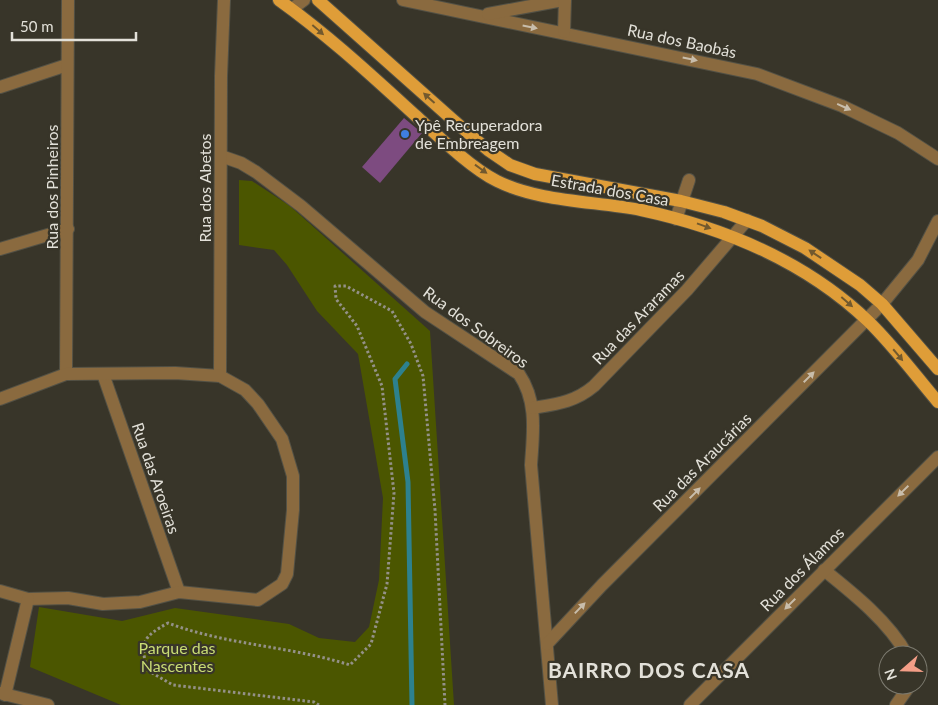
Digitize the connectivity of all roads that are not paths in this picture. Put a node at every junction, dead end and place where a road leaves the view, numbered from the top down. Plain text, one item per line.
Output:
1 (68, 0) edge
2 (224, 0) edge
3 (279, 0) edge
4 (304, 0) edge
5 (318, 0) edge
6 (404, 0) edge
7 (564, 0) edge
8 (292, 9) junction
9 (483, 15) junction
10 (564, 32) junction
11 (67, 65) junction
12 (0, 87) edge
13 (221, 156) junction
14 (938, 159) edge
15 (535, 174) junction
16 (689, 180) dead end
17 (532, 192) junction
18 (681, 201) junction
19 (676, 219) junction
20 (747, 220) junction
21 (938, 221) edge
22 (68, 229) junction
23 (734, 238) junction
24 (0, 249) edge
25 (882, 304) junction
26 (866, 319) junction
27 (938, 369) edge
28 (66, 374) junction
29 (102, 374) junction
30 (220, 376) junction
31 (0, 399) edge
32 (938, 402) edge
33 (533, 408) junction
34 (938, 457) edge
35 (824, 570) junction
36 (0, 591) edge
37 (179, 592) junction
38 (28, 599) junction
39 (547, 644) junction
40 (901, 645) edge
41 (2, 694) edge
42 (48, 705) edge
43 (552, 705) edge
44 (690, 705) edge

1 - 11 street, Rua dos Pinheiros
2 - 13 street, Rua dos Abetos
3 - 8 main road, Estrada dos Casa
4 - 8 street
15 -> 5 main road, Estrada dos Casa
6 - 9 street, Rua dos Baobás
7 - 9 street
7 - 10 street
8 -> 17 main road, Estrada dos Casa
9 -> 10 street, Rua dos Baobás
10 -> 14 street, Rua dos Baobás
11 - 12 street
11 - 22 street, Rua dos Pinheiros
13 - 30 street, Rua dos Abetos
13 - 33 street, Rua dos Sobreiros
15 - 17 main road
15 - 18 main road, Estrada dos Casa
16 - 18 street
17 - 19 main road, Estrada dos Casa
18 - 19 street
18 - 20 main road, Estrada dos Casa
19 -> 23 main road, Estrada dos Casa
20 - 23 street, Rua das Araramas
25 -> 20 main road, Estrada dos Casa
21 - 25 street, Rua das Araucárias
22 - 24 street
22 - 28 street, Rua dos Pinheiros
23 -> 26 main road, Estrada dos Casa
23 - 33 street, Rua das Araramas
25 - 26 street, Rua das Araucárias
25 - 27 main road, Estrada dos Casa
26 -> 32 main road, Estrada dos Casa
39 -> 26 street, Rua das Araucárias
28 - 29 street
28 - 31 street
29 - 30 street
29 - 37 street, Rua das Aroeiras
30 - 37 street
33 - 39 street, Rua dos Sobreiros
34 -> 35 street, Rua dos Álamos
35 - 40 street
35 -> 44 street, Rua dos Álamos
36 - 38 street
37 - 38 street
38 - 41 street
39 - 43 street, Rua dos Sobreiros
41 - 42 street

